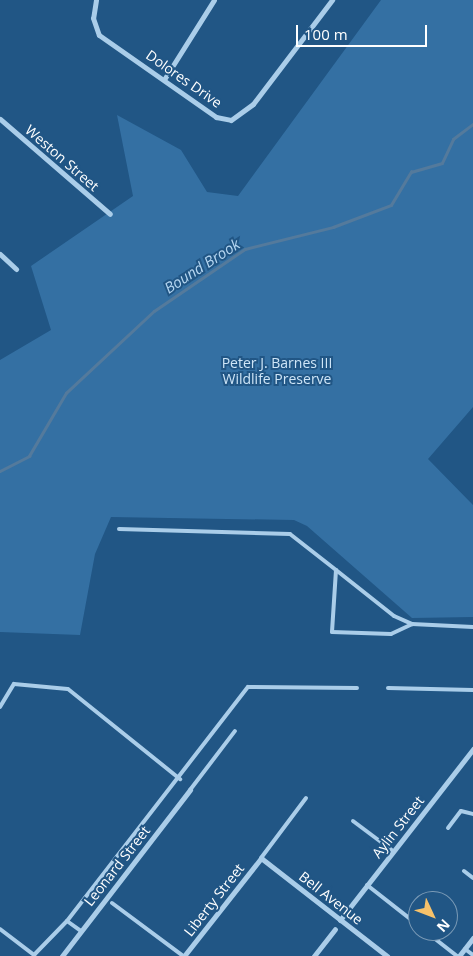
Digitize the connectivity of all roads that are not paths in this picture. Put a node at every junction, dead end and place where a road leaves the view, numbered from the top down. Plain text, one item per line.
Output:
1 (96, 0) edge
2 (214, 0) edge
3 (332, 0) edge
4 (165, 78) junction
5 (0, 119) edge
6 (110, 214) dead end
7 (0, 254) edge
8 (16, 269) dead end
9 (119, 529) dead end
10 (336, 570) junction
11 (412, 624) junction
12 (473, 627) edge
13 (357, 688) dead end
14 (388, 688) dead end
15 (473, 690) edge
16 (0, 707) edge
17 (234, 731) dead end
18 (473, 749) edge
19 (180, 779) junction
20 (190, 790) joint
21 (306, 798) dead end
22 (473, 814) edge
23 (353, 821) dead end
24 (448, 828) dead end
25 (393, 852) junction
26 (261, 858) junction
27 (464, 871) dead end
28 (473, 878) edge
29 (367, 886) junction
30 (112, 903) dead end
31 (408, 918) edge
32 (340, 920) junction
33 (67, 921) junction
34 (335, 929) dead end
35 (0, 930) edge
36 (81, 931) junction
37 (473, 938) edge
38 (438, 941) edge
39 (465, 949) junction
40 (473, 955) edge
41 (62, 956) edge
42 (183, 956) edge
43 (314, 956) edge
44 (387, 956) edge
45 (458, 956) edge

1 - 4 street, Dolores Drive
2 - 4 street
3 - 4 street, Dolores Drive
5 - 6 street, Weston Street
7 - 8 street
9 - 10 lane
10 - 11 lane
10 - 11 lane
11 - 12 lane
13 - 19 lane
14 - 15 lane
16 - 19 lane
17 - 20 lane
18 - 25 street, Aylin Street
19 - 33 lane
20 - 36 street, Leonard Street
21 - 26 lane
22 - 24 lane
23 - 25 lane
25 - 29 street, Aylin Street
26 - 32 street, Bell Avenue
26 - 42 street, Liberty Street
27 - 28 lane
29 - 31 lane
29 - 32 street, Aylin Street
30 - 42 lane
32 - 44 street, Bell Avenue
33 - 35 lane
33 - 36 lane
34 - 43 street
36 - 41 street, Leonard Street
37 - 39 street
38 - 45 lane
39 - 40 lane
39 - 45 street

